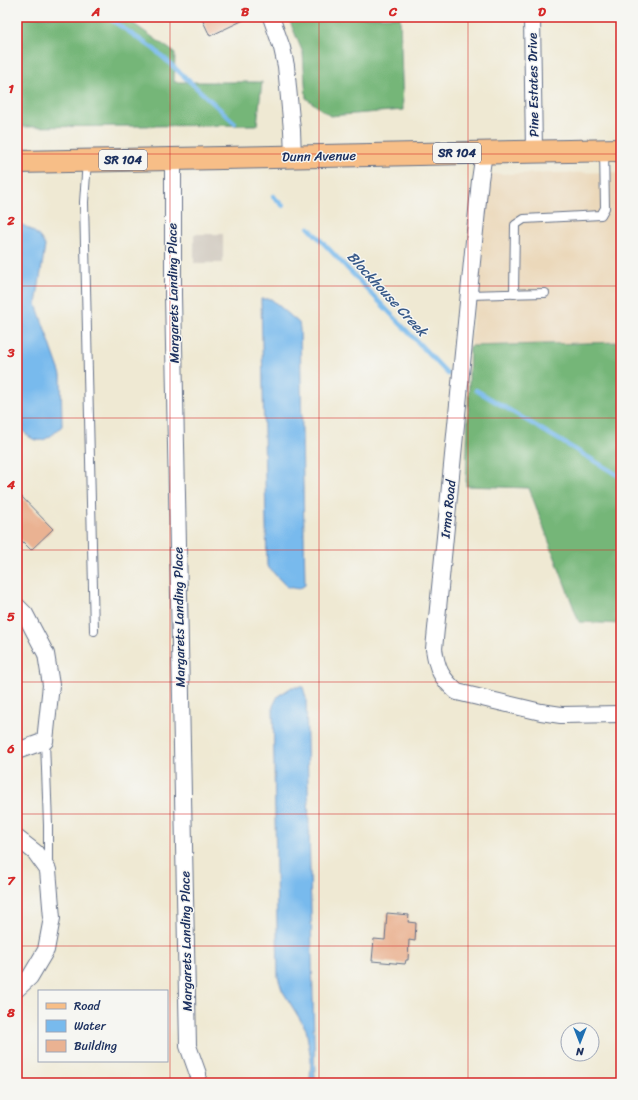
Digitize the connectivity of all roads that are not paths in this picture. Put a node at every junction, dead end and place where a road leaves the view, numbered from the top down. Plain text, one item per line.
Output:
1 (271, 17) edge
2 (532, 17) edge
3 (613, 150) edge
4 (534, 152) junction
5 (484, 153) junction
6 (293, 157) junction
7 (172, 159) junction
8 (87, 161) junction
9 (17, 162) edge
10 (545, 292) dead end
11 (514, 294) junction
12 (469, 295) junction
13 (17, 606) edge
14 (94, 631) dead end
15 (621, 714) edge
16 (45, 741) junction
17 (17, 751) edge
18 (17, 838) edge
19 (48, 870) junction
20 (17, 989) edge
21 (198, 1074) dead end

1 - 6 street
2 - 4 street, Pine Estates Drive
3 - 4 main road, Dunn Avenue / SR 104
3 - 11 lane
4 - 5 main road, Dunn Avenue / SR 104
5 - 6 main road, Dunn Avenue / SR 104
5 - 12 street, Irma Road
6 - 7 main road, Dunn Avenue / SR 104
7 - 8 main road, Dunn Avenue / SR 104
7 - 21 street, Margarets Landing Place
8 - 9 main road, Dunn Avenue / SR 104
8 - 14 lane
10 - 11 lane
11 - 12 lane
12 - 15 street, Irma Road
13 - 16 street
16 - 17 street
16 - 19 lane
18 - 19 street
19 - 20 street

